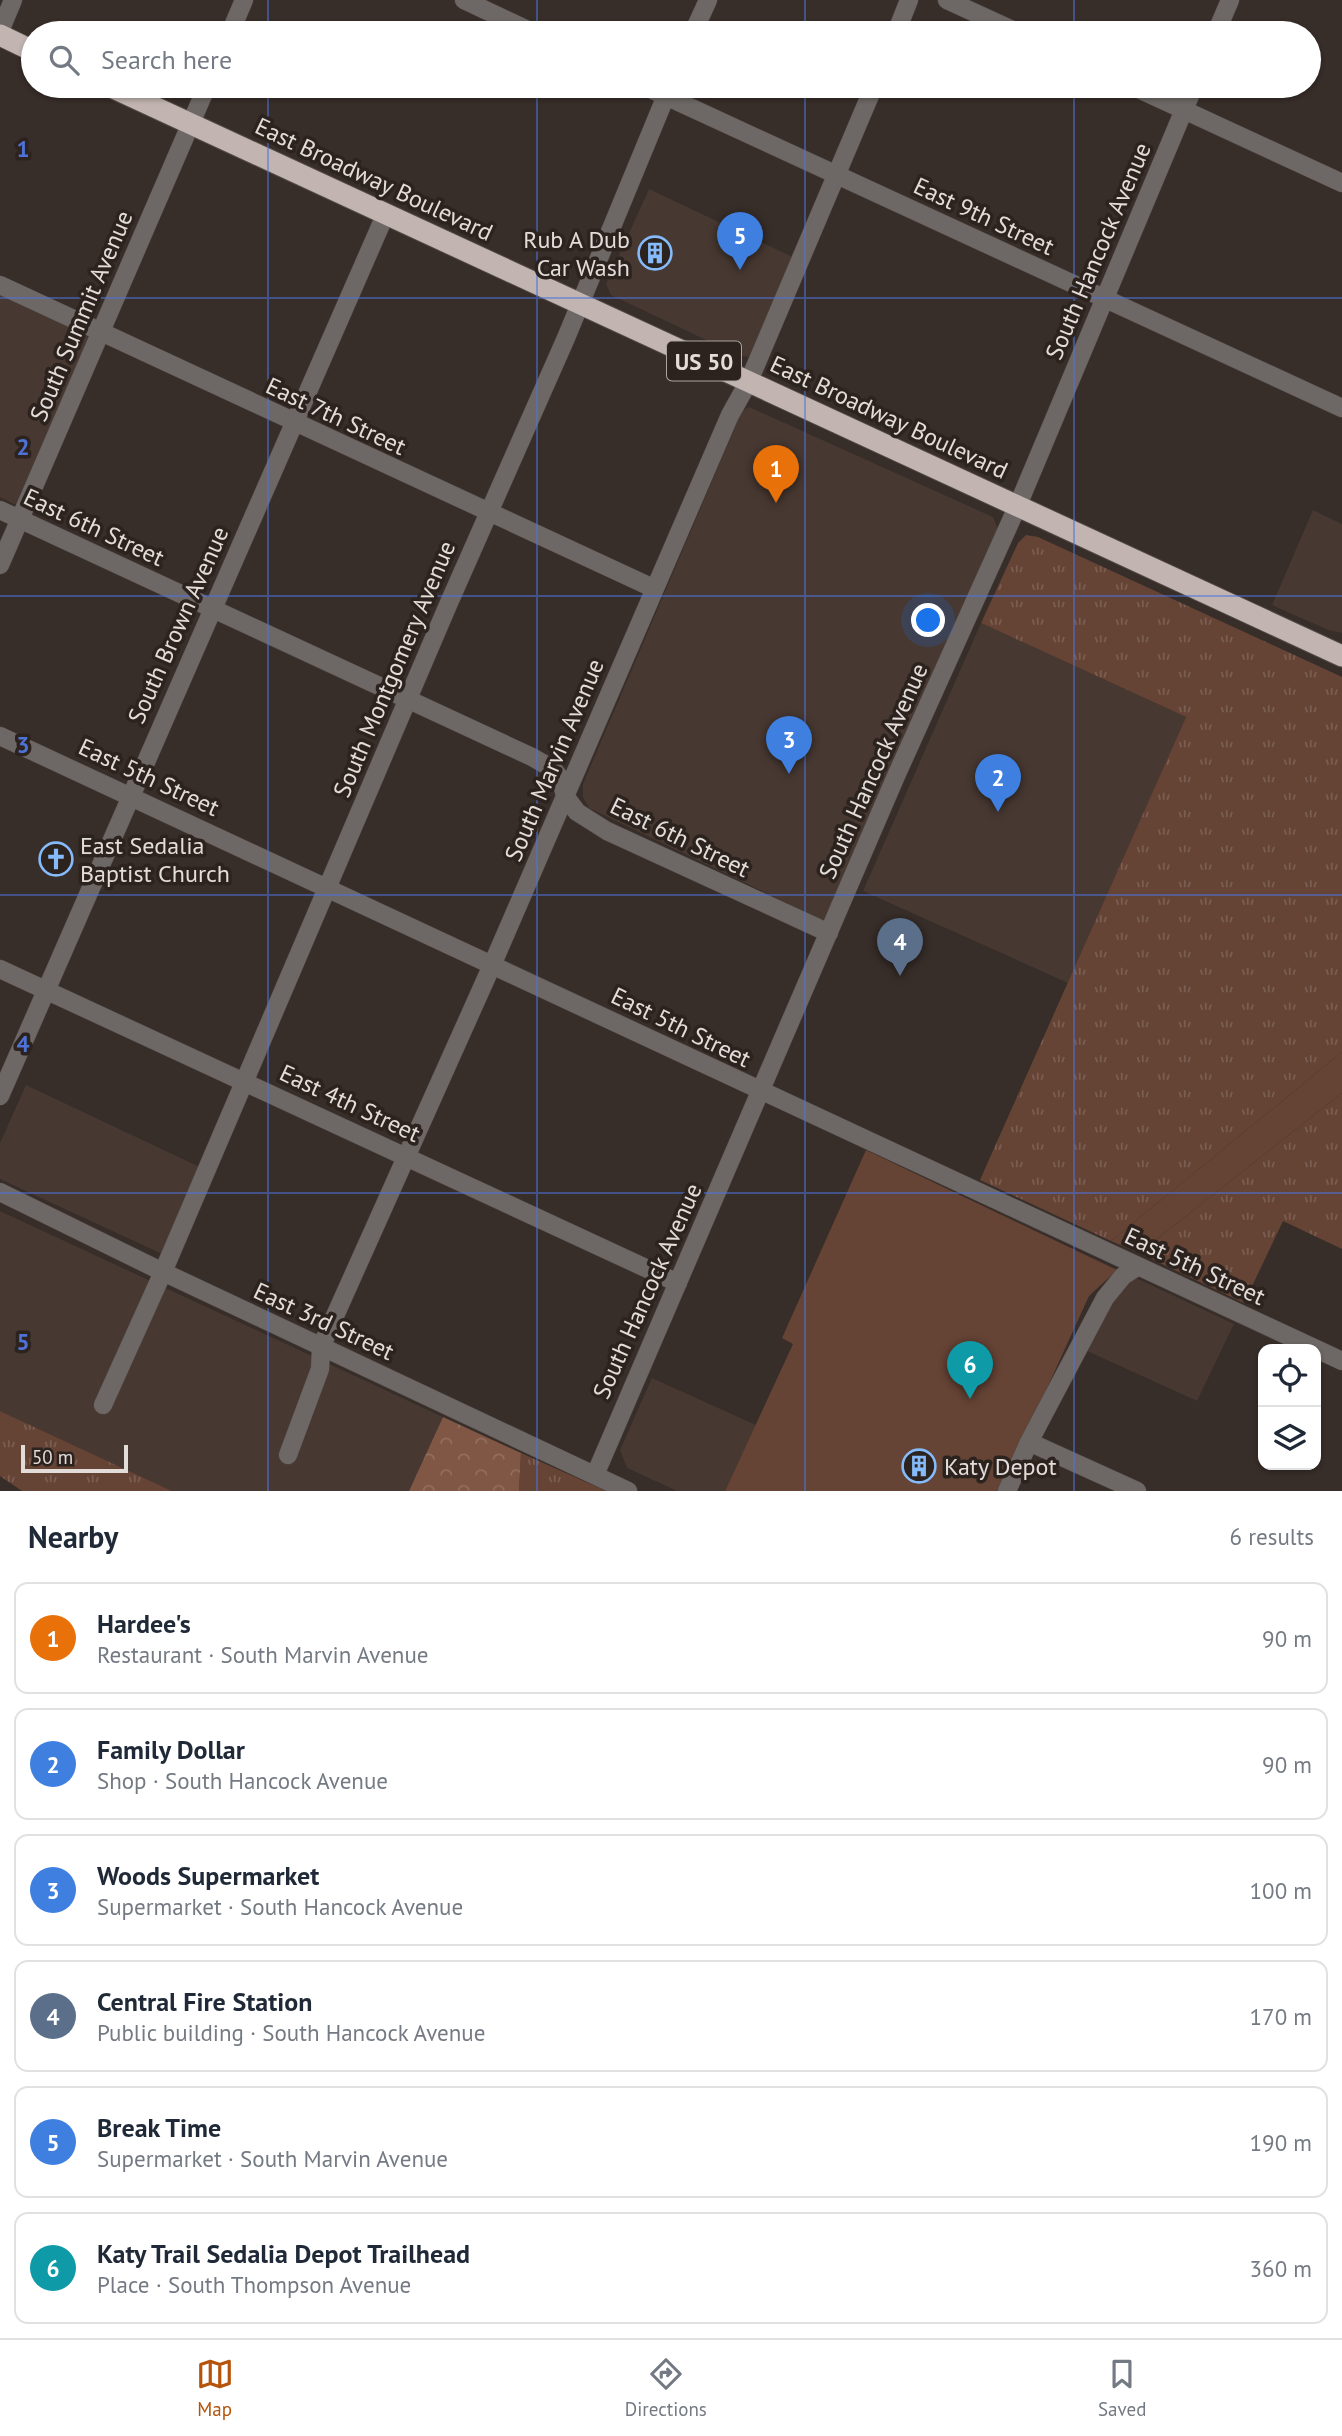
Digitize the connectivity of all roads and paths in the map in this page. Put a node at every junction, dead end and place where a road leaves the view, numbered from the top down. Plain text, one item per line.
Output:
1 (13, 0) edge
2 (244, 0) edge
3 (464, 0) edge
4 (708, 0) edge
5 (909, 0) edge
6 (947, 0) edge
7 (1230, 0) edge
8 (235, 21) edge
9 (509, 21) edge
10 (698, 21) edge
11 (901, 21) edge
12 (993, 21) edge
13 (1221, 21) edge
14 (0, 33) edge
15 (21, 44) edge
16 (136, 98) edge
17 (202, 98) edge
18 (665, 98) edge
19 (682, 98) edge
20 (869, 98) edge
21 (1158, 98) edge
22 (1189, 98) edge
23 (1184, 110) junction
24 (191, 123) junction
25 (837, 175) junction
26 (1342, 183) edge
27 (386, 214) junction
28 (0, 285) edge
29 (1105, 299) junction
30 (580, 303) junction
31 (100, 332) junction
32 (749, 382) junction
33 (1342, 408) edge
34 (294, 422) junction
35 (1017, 505) junction
36 (0, 510) edge
37 (488, 513) junction
38 (20, 519) junction
39 (0, 565) edge
40 (653, 588) junction
41 (212, 608) junction
42 (1341, 654) edge
43 (408, 699) junction
44 (0, 736) edge
45 (131, 795) junction
46 (565, 796) junction
47 (328, 886) junction
48 (829, 933) junction
49 (493, 963) junction
50 (0, 969) edge
51 (48, 990) junction
52 (244, 1081) junction
53 (760, 1092) junction
54 (0, 1096) edge
55 (407, 1156) junction
56 (0, 1192) edge
57 (1137, 1267) junction
58 (163, 1272) junction
59 (678, 1283) junction
60 (321, 1347) junction
61 (1342, 1360) edge
62 (103, 1405) dead end
63 (1029, 1442) junction
64 (288, 1455) dead end
65 (595, 1475) junction
66 (628, 1491) edge
67 (1007, 1491) edge
68 (1137, 1491) edge

1 - 14 street
2 - 8 street
3 - 9 street
4 - 10 street
5 - 11 street
6 - 12 street
7 - 13 street
14 - 15 highway
16 - 24 highway, East Broadway Boulevard / US 50
17 - 24 street, South Summit Avenue
18 - 30 street, South Montgomery Avenue
19 - 25 street, East 9th Street
20 - 25 street, South Marvin Avenue
21 - 23 street
22 - 23 street, South Hancock Avenue
23 - 26 street
23 - 29 street, South Hancock Avenue
24 - 27 highway, East Broadway Boulevard / US 50
24 - 31 street, South Summit Avenue
25 - 29 street, East 9th Street
25 - 32 street, South Marvin Avenue
27 - 30 highway, East Broadway Boulevard / US 50
27 - 34 street, South Brown Avenue
28 - 31 street, East 7th Street
29 - 33 street, East 9th Street
29 - 35 street, South Hancock Avenue
30 - 32 highway, East Broadway Boulevard / US 50
30 - 37 street, South Montgomery Avenue
31 - 34 street, East 7th Street
31 - 38 street, South Summit Avenue
32 - 35 highway, East Broadway Boulevard / US 50
32 - 40 street, South Marvin Avenue
34 - 37 street, East 7th Street
34 - 41 street, South Brown Avenue
35 - 42 highway, East Broadway Boulevard / US 50
35 - 48 street, South Hancock Avenue
36 - 38 street, East 6th Street
37 - 40 street, East 7th Street
37 - 43 street, South Montgomery Avenue
38 - 39 street, South Summit Avenue
38 - 41 street, East 6th Street
40 - 46 street, South Marvin Avenue
41 - 43 street, East 6th Street
41 - 45 street, South Brown Avenue
43 - 46 street, East 6th Street
43 - 47 street, South Montgomery Avenue
44 - 45 street, East 5th Street
45 - 47 street, East 5th Street
45 - 51 street, South Brown Avenue
46 - 48 street, East 6th Street
46 - 49 street, South Marvin Avenue
47 - 49 street, East 5th Street
47 - 52 street, South Montgomery Avenue
48 - 53 street, South Hancock Avenue
49 - 53 street, East 5th Street
49 - 55 street, South Marvin Avenue
50 - 51 street, East 4th Street
51 - 52 street, East 4th Street
51 - 54 street, South Brown Avenue
52 - 55 street, East 4th Street
52 - 58 street, South Montgomery Avenue
53 - 57 street, East 5th Street
53 - 59 street, South Hancock Avenue
55 - 59 street, East 4th Street
55 - 60 street, South Marvin Avenue
56 - 58 street, East 3rd Street
57 - 61 street, East 5th Street
57 - 63 street
58 - 60 street, East 3rd Street
58 - 62 street, South Montgomery Avenue
59 - 65 street, South Hancock Avenue
60 - 64 street, South Marvin Avenue
60 - 65 street, East 3rd Street
63 - 67 street
63 - 68 street
65 - 66 street, East 3rd Street

